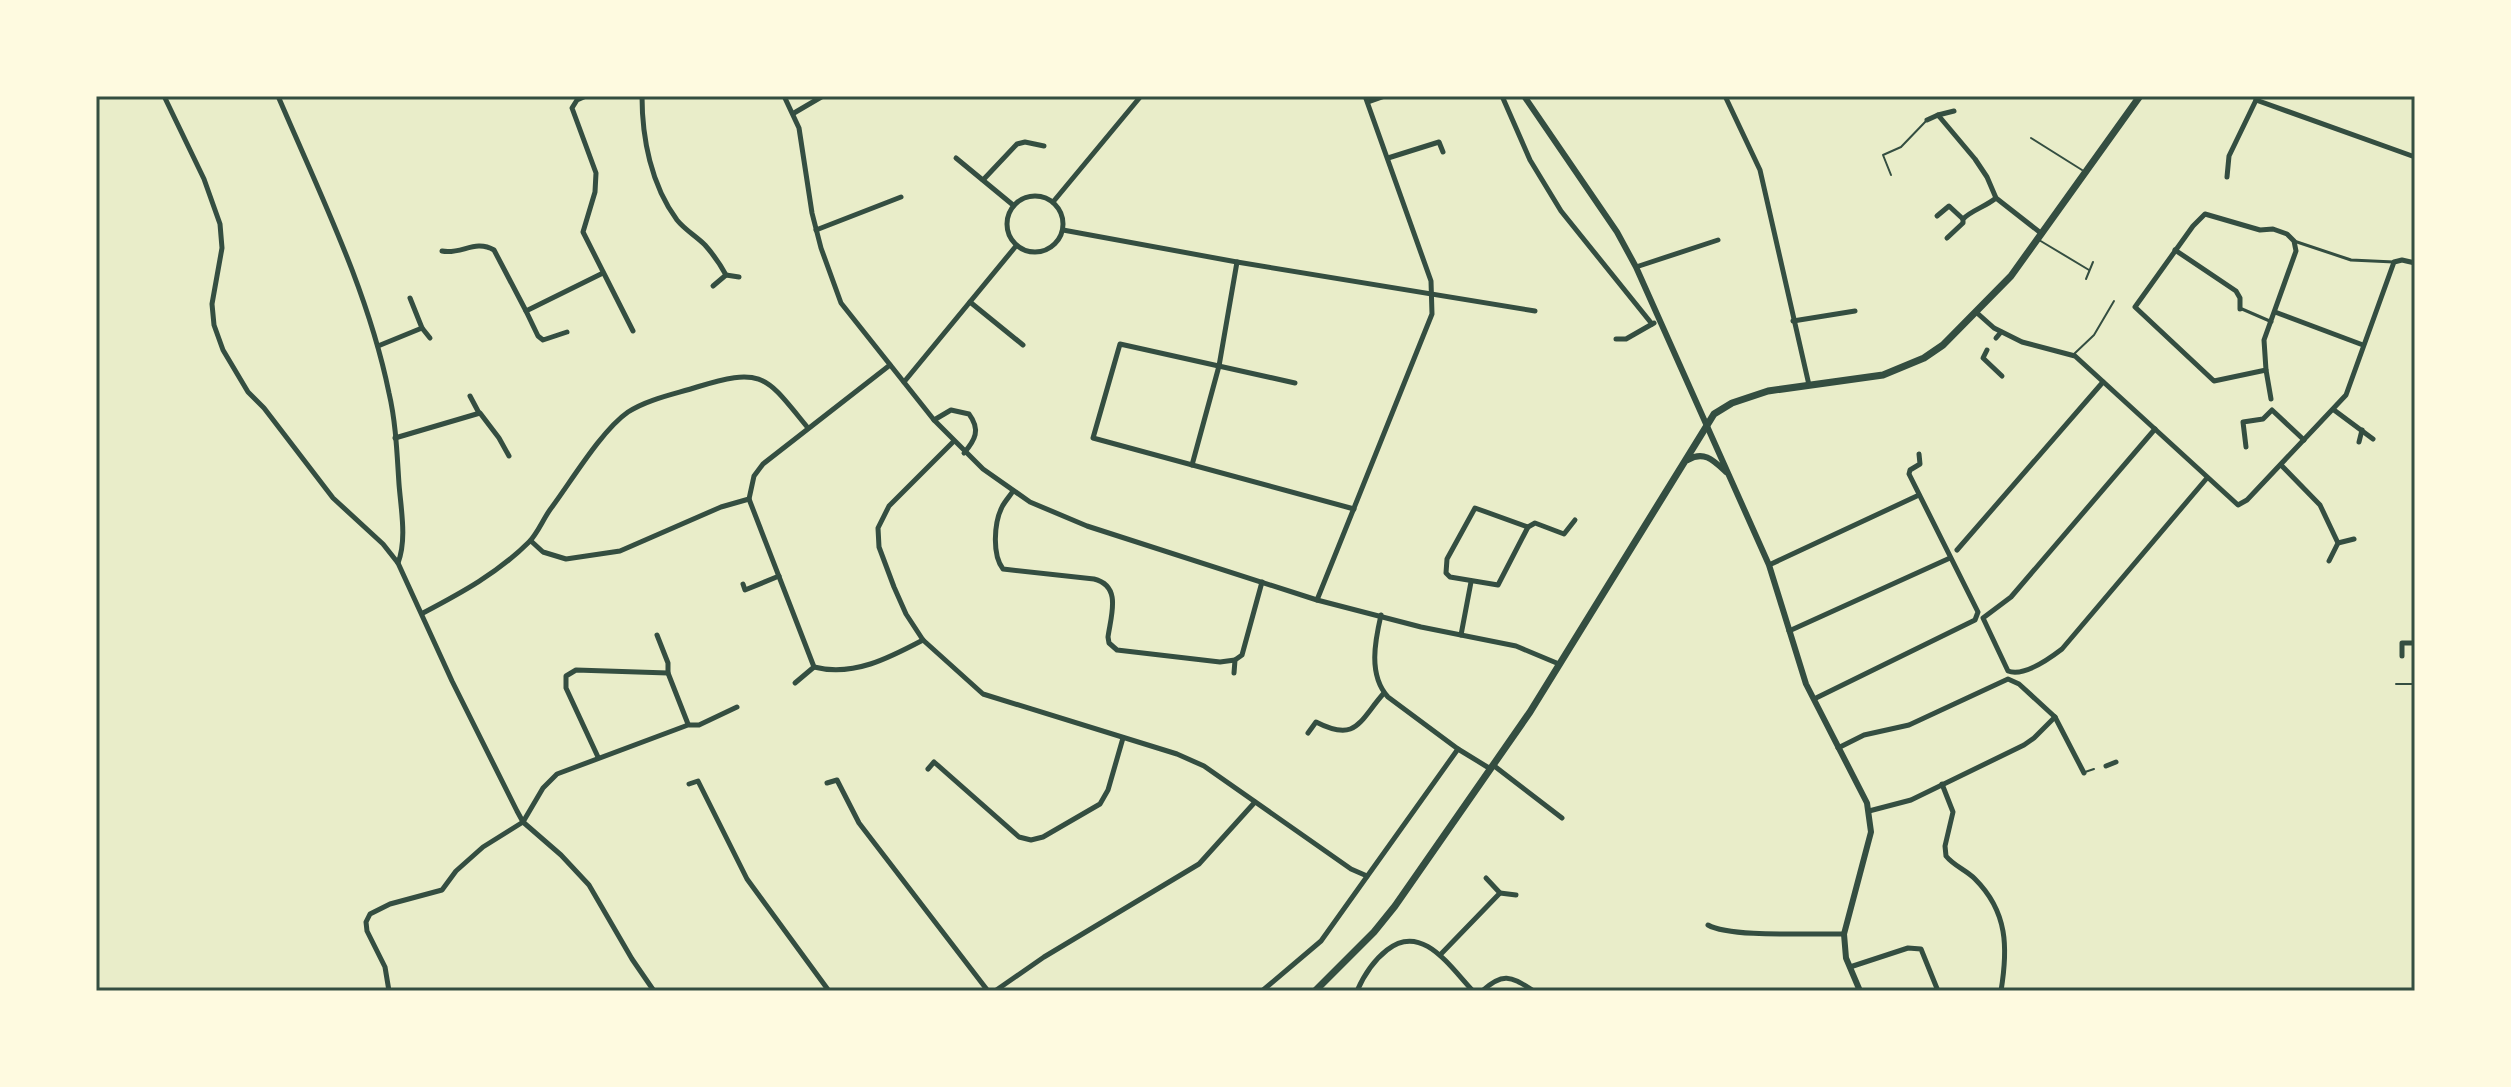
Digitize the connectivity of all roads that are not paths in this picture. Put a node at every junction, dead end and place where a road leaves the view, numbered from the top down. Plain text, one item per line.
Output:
1 (164, 96) edge
2 (278, 96) edge
3 (586, 96) edge
4 (642, 96) edge
5 (784, 96) edge
6 (823, 96) edge
7 (1141, 96) edge
8 (1385, 96) edge
9 (1502, 96) edge
10 (1524, 96) edge
11 (1725, 96) edge
12 (2140, 96) edge
13 (2257, 98) edge
14 (1366, 99) edge
15 (1954, 111) dead end
16 (794, 113) junction
17 (1938, 115) junction
18 (1927, 120) joint
19 (2031, 138) dead end
20 (1044, 146) dead end
21 (1443, 152) dead end
22 (2415, 157) edge
23 (956, 158) dead end
24 (1388, 158) junction
25 (2087, 172) junction
26 (1891, 175) dead end
27 (2227, 177) dead end
28 (983, 180) junction
29 (901, 197) dead end
30 (1996, 198) junction
31 (1053, 202) junction
32 (1013, 205) junction
33 (1937, 216) dead end
34 (1963, 219) junction
35 (816, 230) junction
36 (1063, 230) junction
37 (2040, 237) junction
38 (1947, 238) dead end
39 (1718, 240) dead end
40 (2294, 241) junction
41 (1016, 246) junction
42 (2175, 250) junction
43 (449, 262) dead end
44 (1237, 262) junction
45 (2093, 262) dead end
46 (2394, 262) junction
47 (2415, 263) edge
48 (1636, 267) junction
49 (2089, 270) junction
50 (603, 273) junction
51 (726, 275) junction
52 (739, 277) dead end
53 (2086, 279) dead end
54 (713, 286) dead end
55 (1433, 294) junction
56 (410, 298) dead end
57 (2114, 301) dead end
58 (970, 302) junction
59 (2240, 309) joint
60 (526, 311) junction
61 (1535, 311) dead end
62 (1855, 311) dead end
63 (1976, 312) junction
64 (2275, 312) junction
65 (1661, 320) junction
66 (1793, 321) junction
67 (2272, 322) junction
68 (1652, 324) junction
69 (422, 328) junction
70 (633, 331) dead end
71 (567, 332) dead end
72 (2001, 332) junction
73 (430, 338) dead end
74 (1996, 338) dead end
75 (1616, 339) dead end
76 (1023, 345) dead end
77 (2363, 345) junction
78 (378, 346) junction
79 (1987, 350) dead end
80 (2072, 355) junction
81 (890, 365) junction
82 (1219, 366) junction
83 (2266, 370) junction
84 (2002, 376) dead end
85 (904, 382) junction
86 (2103, 382) junction
87 (1295, 383) dead end
88 (1809, 385) junction
89 (470, 396) dead end
90 (2271, 399) dead end
91 (2334, 410) junction
92 (480, 413) junction
93 (934, 420) junction
94 (1707, 423) junction
95 (808, 428) junction
96 (2155, 429) junction
97 (2362, 430) junction
98 (395, 438) junction
99 (2373, 439) dead end
100 (2304, 440) junction
101 (953, 442) junction
102 (2359, 442) dead end
103 (2246, 447) dead end
104 (964, 453) junction
105 (1919, 454) dead end
106 (509, 456) dead end
107 (1192, 465) junction
108 (2281, 465) junction
109 (1680, 467) junction
110 (1728, 474) junction
111 (2207, 478) junction
112 (1013, 491) junction
113 (1919, 495) junction
114 (749, 499) junction
115 (1354, 509) junction
116 (1575, 520) dead end
117 (1528, 527) junction
118 (2354, 539) dead end
119 (531, 541) junction
120 (2338, 543) junction
121 (1957, 550) joint
122 (1950, 558) junction
123 (2329, 561) dead end
124 (398, 563) junction
125 (1769, 565) junction
126 (779, 576) junction
127 (1262, 582) junction
128 (1471, 582) junction
129 (749, 598) dead end
130 (1317, 600) junction
131 (423, 613) junction
132 (1381, 615) junction
133 (1789, 631) junction
134 (657, 635) dead end
135 (1461, 635) junction
136 (923, 640) junction
137 (2415, 643) edge
138 (2402, 656) dead end
139 (1235, 660) junction
140 (1559, 664) junction
141 (814, 667) junction
142 (668, 673) junction
143 (1234, 673) dead end
144 (2010, 676) junction
145 (795, 683) dead end
146 (2396, 684) dead end
147 (2415, 684) edge
148 (1384, 693) junction
149 (1813, 700) junction
150 (737, 707) dead end
151 (1322, 713) dead end
152 (2055, 717) junction
153 (1316, 722) junction
154 (688, 725) junction
155 (1308, 733) dead end
156 (1123, 738) junction
157 (1838, 748) junction
158 (1458, 749) junction
159 (598, 757) junction
160 (2116, 762) dead end
161 (1490, 766) junction
162 (2106, 766) dead end
163 (928, 769) dead end
164 (2094, 769) dead end
165 (2084, 773) joint
166 (707, 777) dead end
167 (846, 777) dead end
168 (837, 780) junction
169 (698, 781) junction
170 (827, 783) dead end
171 (689, 784) dead end
172 (1942, 784) junction
173 (1255, 802) junction
174 (1869, 811) junction
175 (1562, 818) dead end
176 (523, 822) junction
177 (1367, 876) junction
178 (1486, 878) dead end
179 (1500, 893) junction
180 (1516, 895) dead end
181 (1708, 925) dead end
182 (1844, 934) junction
183 (1440, 956) junction
184 (1850, 967) junction
185 (389, 991) edge
186 (654, 991) edge
187 (829, 991) edge
188 (988, 991) edge
189 (995, 991) edge
190 (1262, 991) edge
191 (1315, 991) edge
192 (1357, 991) edge
193 (1473, 991) edge
194 (1482, 991) edge
195 (1534, 991) edge
196 (1860, 991) edge
197 (1938, 991) edge
198 (2001, 991) edge

1 - 124 street
2 - 78 street
3 - 50 street
4 - 51 street
5 - 16 street
6 - 16 street
7 - 31 street
8 - 14 street
9 - 68 street
10 - 48 street
11 - 66 street
12 - 25 main road
13 - 22 street
13 - 27 street
14 - 24 street
15 - 17 street
16 - 35 street
17 - 18 street
17 - 30 street
18 - 26 lane
19 - 25 lane
20 - 28 street
21 - 24 street
23 - 28 street
24 - 55 street
25 - 37 main road
28 - 32 street
29 - 35 street
30 - 34 street
30 - 37 street
31 - 32 street
31 - 36 street
32 - 41 street
33 - 34 street
34 - 38 street
35 - 81 street
36 - 41 street
36 - 44 street
37 - 49 lane
37 - 63 main road
39 - 48 street
40 - 42 street
40 - 46 street
40 - 64 street
41 - 58 street
42 - 59 street
42 - 83 street
43 - 60 street
44 - 55 street
44 - 82 street
45 - 49 lane
46 - 47 street
46 - 77 street
48 - 65 street
49 - 53 lane
50 - 60 street
50 - 70 street
51 - 52 street
51 - 54 street
55 - 61 street
55 - 115 street
56 - 69 street
57 - 80 lane
58 - 76 street
58 - 85 street
59 - 67 street
60 - 71 street
62 - 66 street
63 - 72 street
63 - 88 main road
64 - 67 street
64 - 77 street
65 - 68 street
65 - 94 street
66 - 88 street
67 - 83 street
68 - 75 street
69 - 73 street
69 - 78 street
72 - 74 street
72 - 80 street
77 - 91 street
78 - 98 street
79 - 84 street
80 - 86 street
81 - 85 street
81 - 95 street
82 - 87 street
82 - 107 street
82 - 107 street
83 - 90 street
85 - 93 street
86 - 96 street
86 - 121 street
88 - 94 main road
89 - 92 street
91 - 97 street
91 - 100 street
92 - 98 street
92 - 106 street
93 - 101 street
93 - 104 street
94 - 109 main road
94 - 110 street
95 - 114 street
95 - 119 street
96 - 111 street
96 - 144 street
97 - 99 street
97 - 102 street
98 - 124 street
100 - 103 street
100 - 108 street
101 - 104 street
101 - 136 street
104 - 112 street
105 - 113 street
107 - 115 street
108 - 111 street
108 - 120 street
109 - 110 street
109 - 140 main road
110 - 125 street
111 - 144 street
112 - 127 street
112 - 139 street
113 - 122 street
113 - 125 street
114 - 119 street
114 - 126 street
115 - 130 street
116 - 117 street
117 - 128 street
117 - 128 street
118 - 120 street
119 - 131 street
120 - 123 street
121 - 122 street
122 - 133 street
122 - 149 street
124 - 131 street
125 - 133 street
126 - 129 street
126 - 141 street
127 - 130 street
127 - 139 street
128 - 135 street
130 - 132 street
131 - 176 street
132 - 135 street
132 - 148 street
133 - 149 street
134 - 142 street
135 - 140 street
136 - 141 street
136 - 156 street
137 - 138 street
139 - 143 street
140 - 161 main road
141 - 145 street
142 - 154 street
142 - 159 street
144 - 152 street
144 - 157 street
146 - 147 lane
148 - 153 street
148 - 158 street
149 - 157 street
150 - 154 street
151 - 153 street
152 - 165 street
152 - 172 street
153 - 155 street
154 - 159 street
156 - 163 street
156 - 173 street
157 - 174 street
158 - 161 street
158 - 177 street
159 - 176 street
160 - 162 street
161 - 175 street
161 - 191 main road
164 - 165 lane
166 - 169 street
167 - 168 street
168 - 170 street
168 - 188 street
169 - 171 street
169 - 187 street
172 - 174 street
172 - 198 street
173 - 177 street
173 - 189 street
174 - 182 street
176 - 185 street
176 - 186 street
177 - 190 street
178 - 179 street
179 - 180 street
179 - 183 street
181 - 182 street
182 - 184 street
183 - 192 street
183 - 193 street
184 - 196 street
184 - 197 street
194 - 195 street

